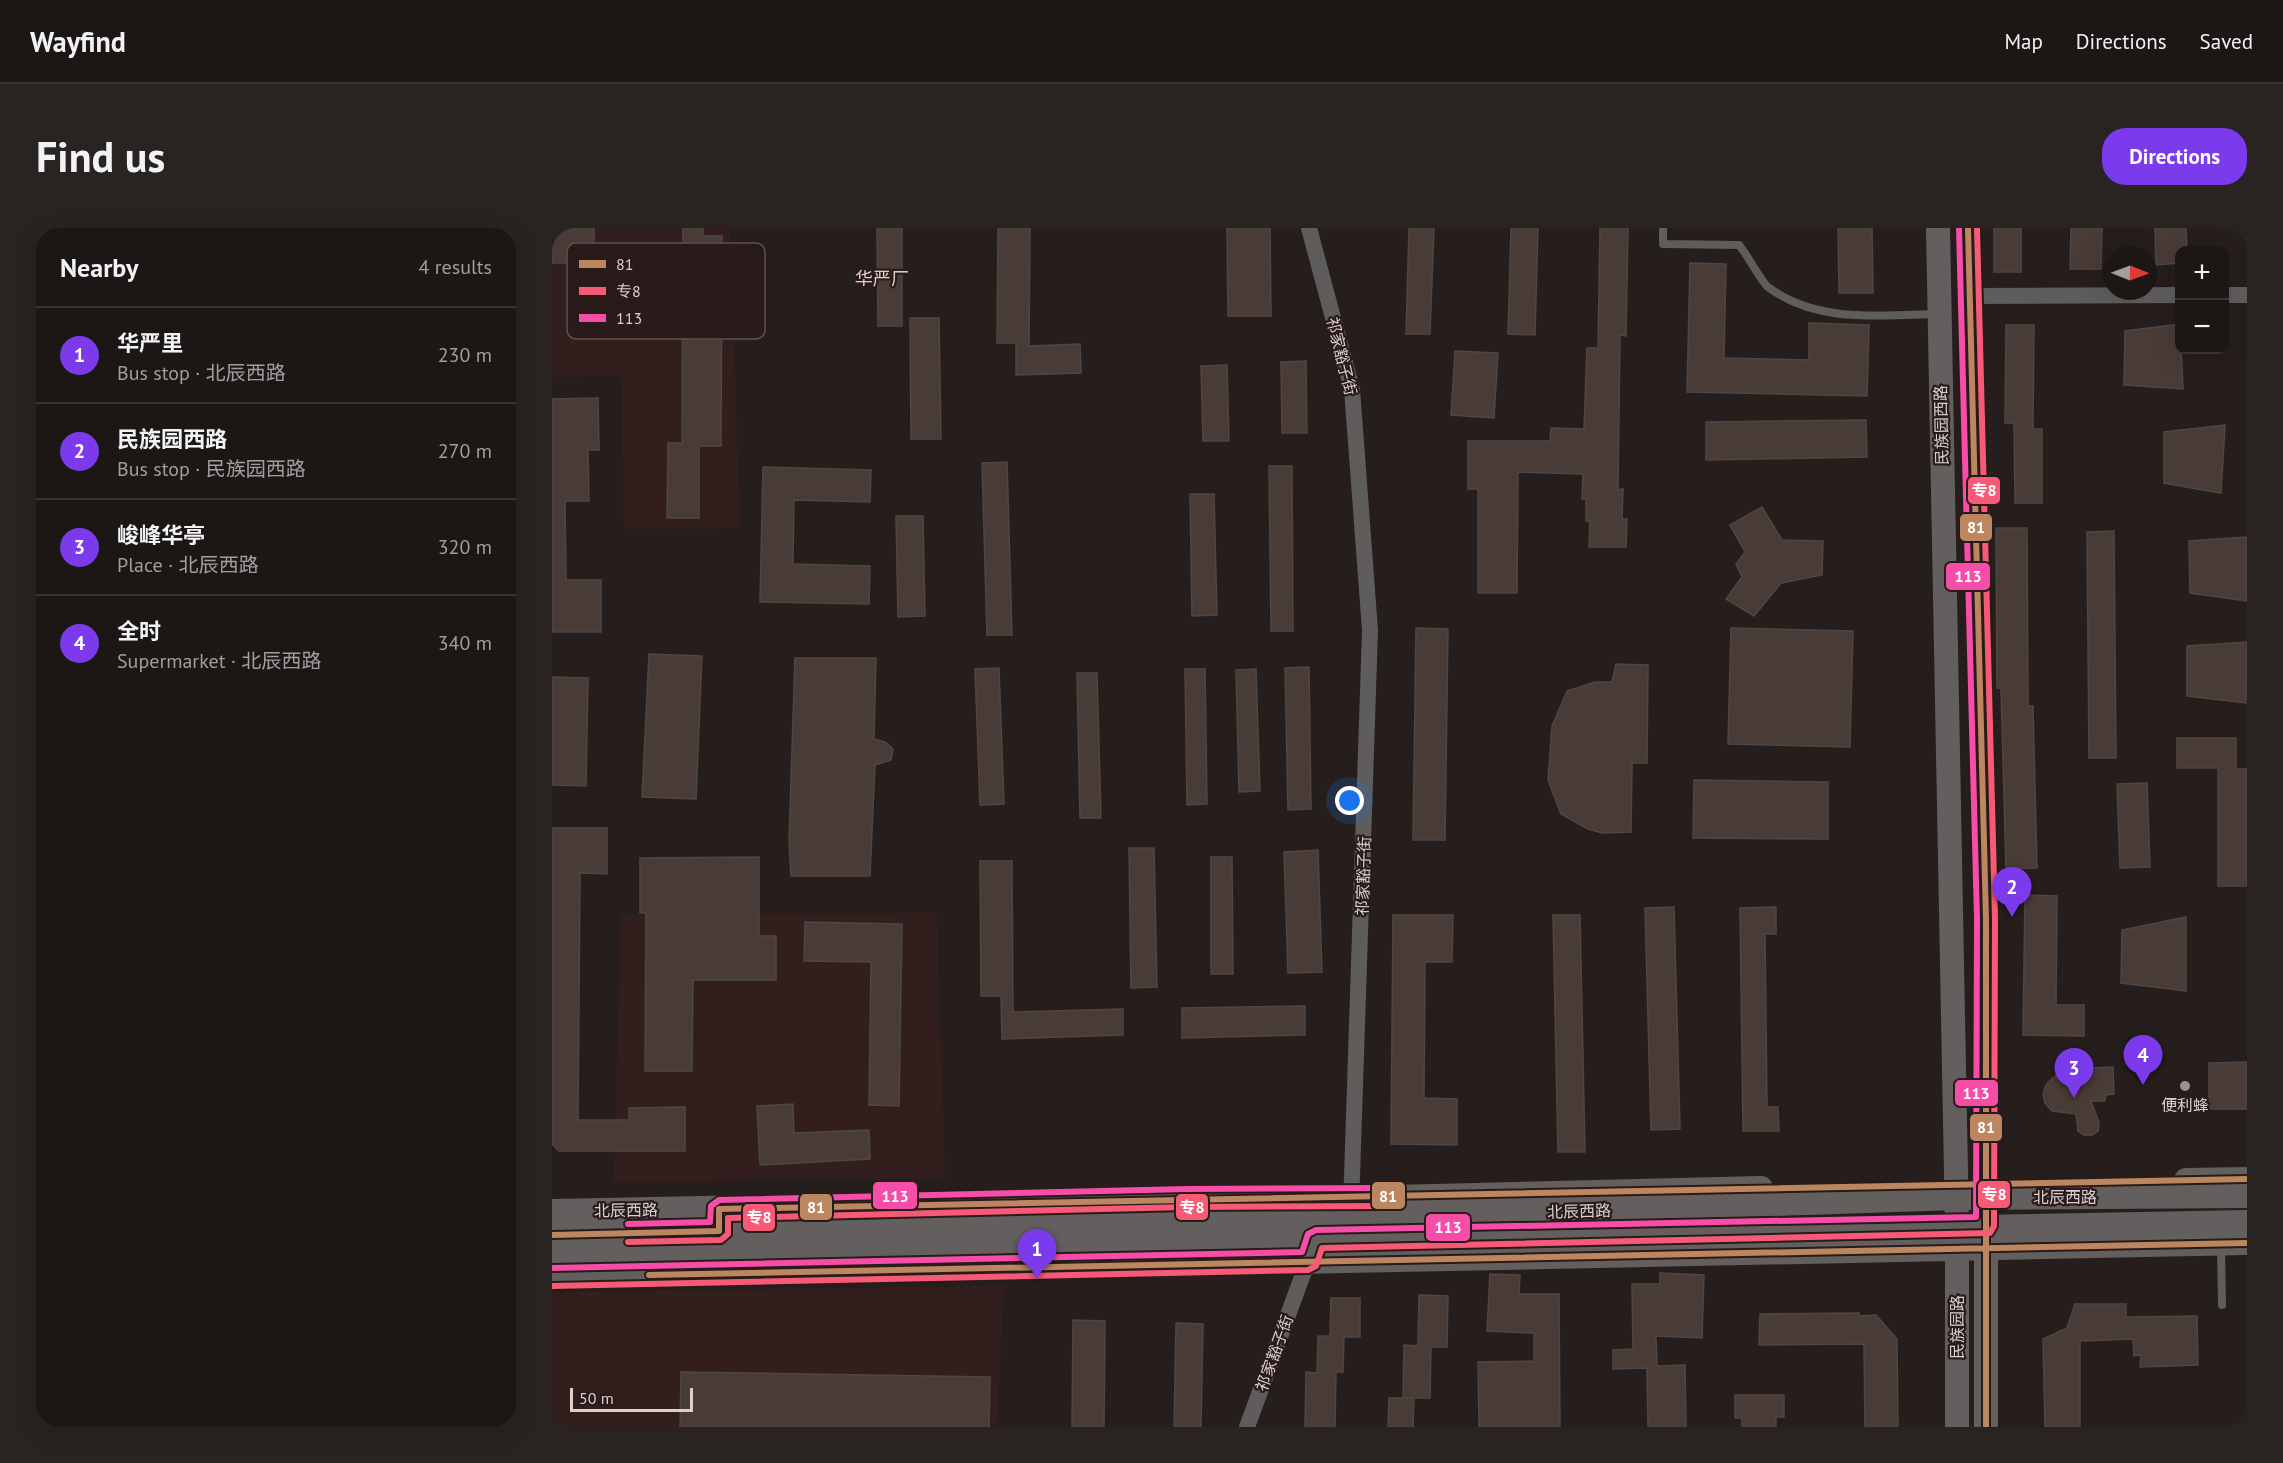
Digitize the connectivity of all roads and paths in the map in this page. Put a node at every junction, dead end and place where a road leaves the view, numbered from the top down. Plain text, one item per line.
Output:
1 (1309, 228) edge
2 (1663, 228) edge
3 (1938, 228) edge
4 (1968, 228) edge
5 (2175, 295) edge
6 (2229, 295) edge
7 (2247, 295) edge
8 (1970, 296) junction
9 (1939, 314) junction
10 (2247, 1179) edge
11 (2195, 1180) junction
12 (1986, 1190) junction
13 (1956, 1191) junction
14 (2247, 1196) edge
15 (1351, 1208) junction
16 (552, 1211) edge
17 (719, 1220) junction
18 (2247, 1222) edge
19 (2220, 1232) junction
20 (552, 1235) edge
21 (1956, 1236) junction
22 (1985, 1236) junction
23 (2247, 1243) edge
24 (1312, 1250) junction
25 (552, 1254) edge
26 (552, 1277) edge
27 (2222, 1305) dead end
28 (1247, 1427) edge
29 (1957, 1427) edge
30 (1986, 1427) edge

1 - 15 street, 祁家豁子街
2 - 9 lane
3 - 9 main road, 民族园西路
4 - 8 main road, 民族园西路
5 - 8 street
6 - 7 street
8 - 12 main road, 民族园西路
9 - 13 main road, 民族园西路
10 - 11 main road, 北辰西路
11 - 12 main road, 北辰西路
11 - 14 main road
12 - 13 main road, 北辰西路
12 - 14 main road, 北辰西路
12 - 22 main road, 民族园西路
13 - 15 main road, 北辰西路
13 - 21 main road, 民族园西路
15 - 17 main road, 北辰西路
15 - 24 street
16 - 17 main road, 北辰西路
17 - 20 main road, 北辰西路
18 - 19 main road, 北辰西路
19 - 22 main road, 北辰西路
19 - 23 main road, 北辰西路
19 - 27 lane
21 - 22 main road, 北辰西路
21 - 24 main road, 北辰西路
21 - 29 main road, 民族园路
22 - 30 main road, 民族园路
24 - 25 main road, 北辰西路
24 - 26 main road, 北辰西路
24 - 28 street, 祁家豁子街

